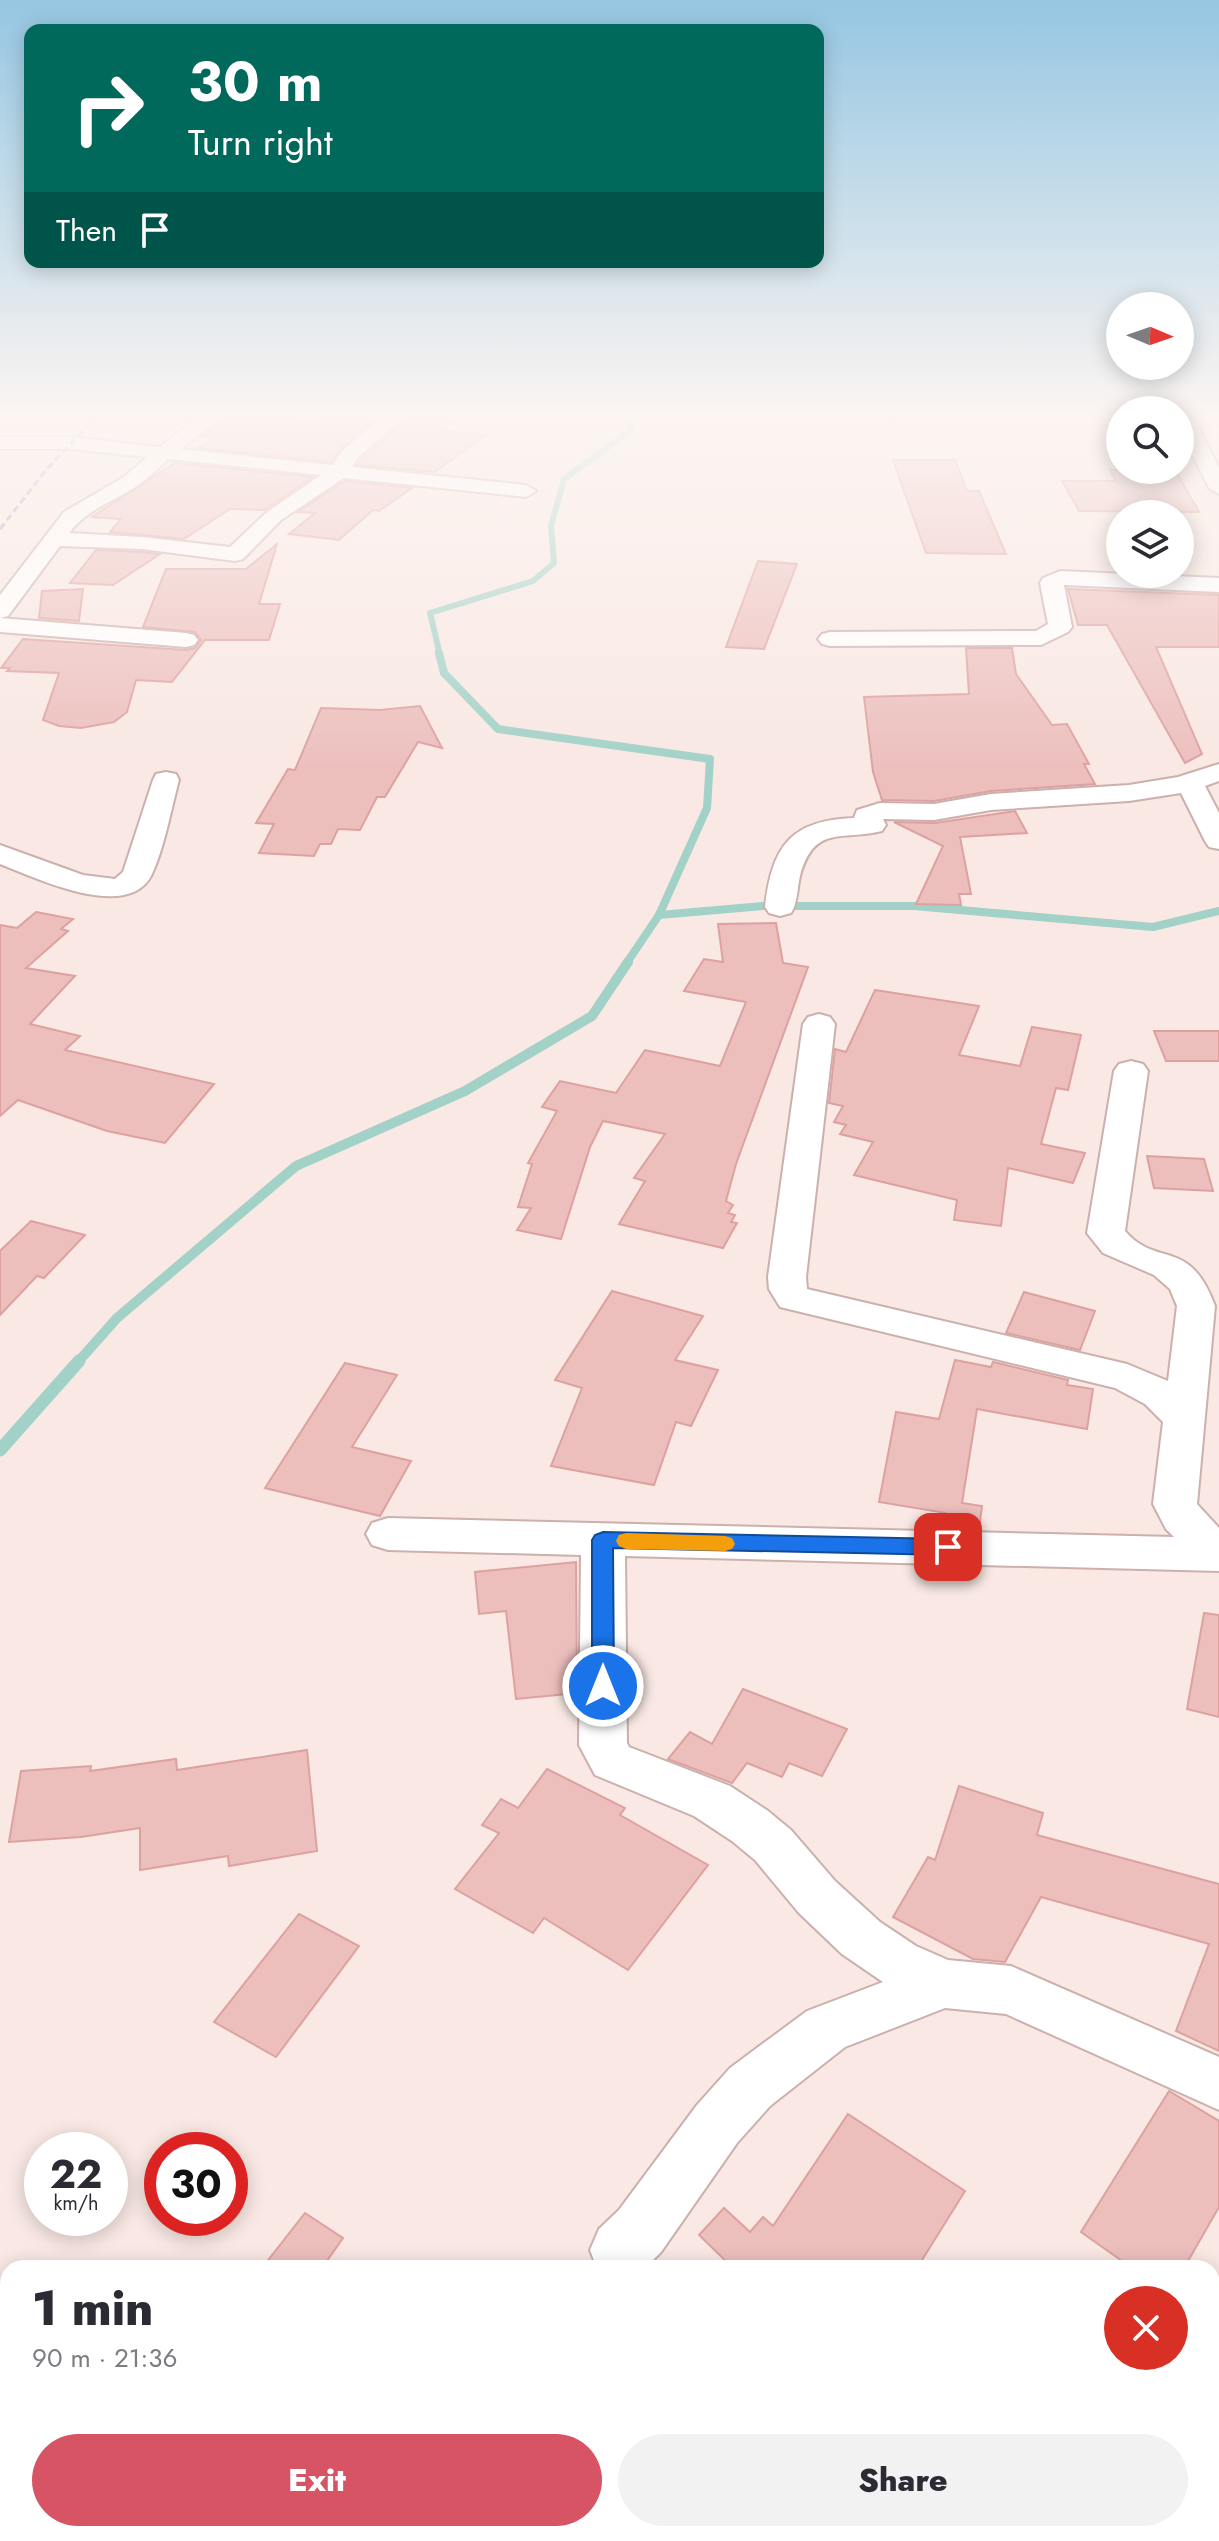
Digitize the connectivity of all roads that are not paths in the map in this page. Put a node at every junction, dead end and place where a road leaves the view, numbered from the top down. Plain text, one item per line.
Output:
1 (59, 533) edge
2 (257, 533) edge
3 (54, 539) junction
4 (1219, 585) edge
5 (0, 611) edge
6 (0, 625) edge
7 (830, 639) dead end
8 (186, 640) dead end
9 (1219, 772) edge
10 (166, 780) dead end
11 (1189, 781) junction
12 (1219, 841) edge
13 (0, 854) edge
14 (780, 907) dead end
15 (819, 1024) dead end
16 (1131, 1071) dead end
17 (1184, 1419) junction
18 (388, 1534) dead end
19 (603, 1540) junction
20 (1219, 1555) edge
21 (944, 1984) junction
22 (1219, 2084) edge
23 (620, 2250) dead end

1 - 3 street
2 - 3 street
3 - 5 street
4 - 7 street
6 - 8 street
9 - 11 street
10 - 13 street
11 - 12 street
11 - 14 street
15 - 17 street
16 - 17 street
17 - 20 street
18 - 19 street
19 - 20 street
19 - 21 street
21 - 22 street
21 - 23 street

